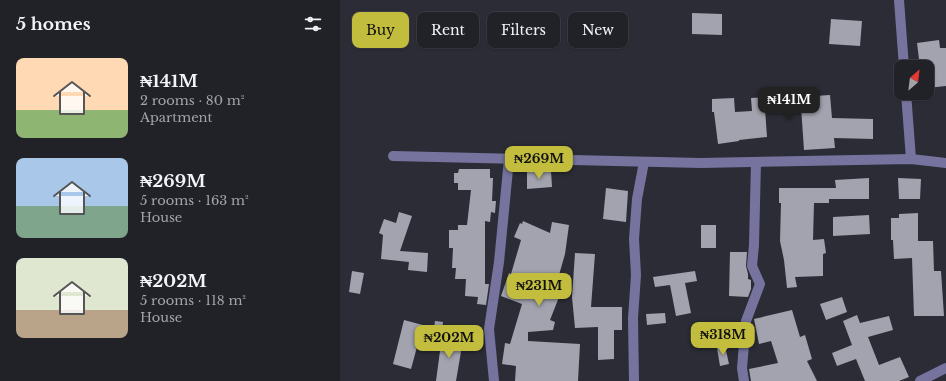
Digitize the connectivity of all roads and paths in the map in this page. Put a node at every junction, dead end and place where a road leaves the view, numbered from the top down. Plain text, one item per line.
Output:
1 (900, 0) edge
2 (904, 60) edge
3 (907, 100) edge
4 (393, 156) dead end
5 (510, 159) junction
6 (911, 160) junction
7 (644, 162) junction
8 (756, 162) junction
9 (946, 163) edge
10 (946, 368) edge
11 (494, 381) edge
12 (634, 381) edge
13 (744, 381) edge
14 (920, 381) edge

1 - 2 street
3 - 6 street
4 - 5 street
5 - 7 street
5 - 11 street
6 - 8 street
6 - 9 street
7 - 8 street
7 - 12 street
8 - 13 street
10 - 14 street

